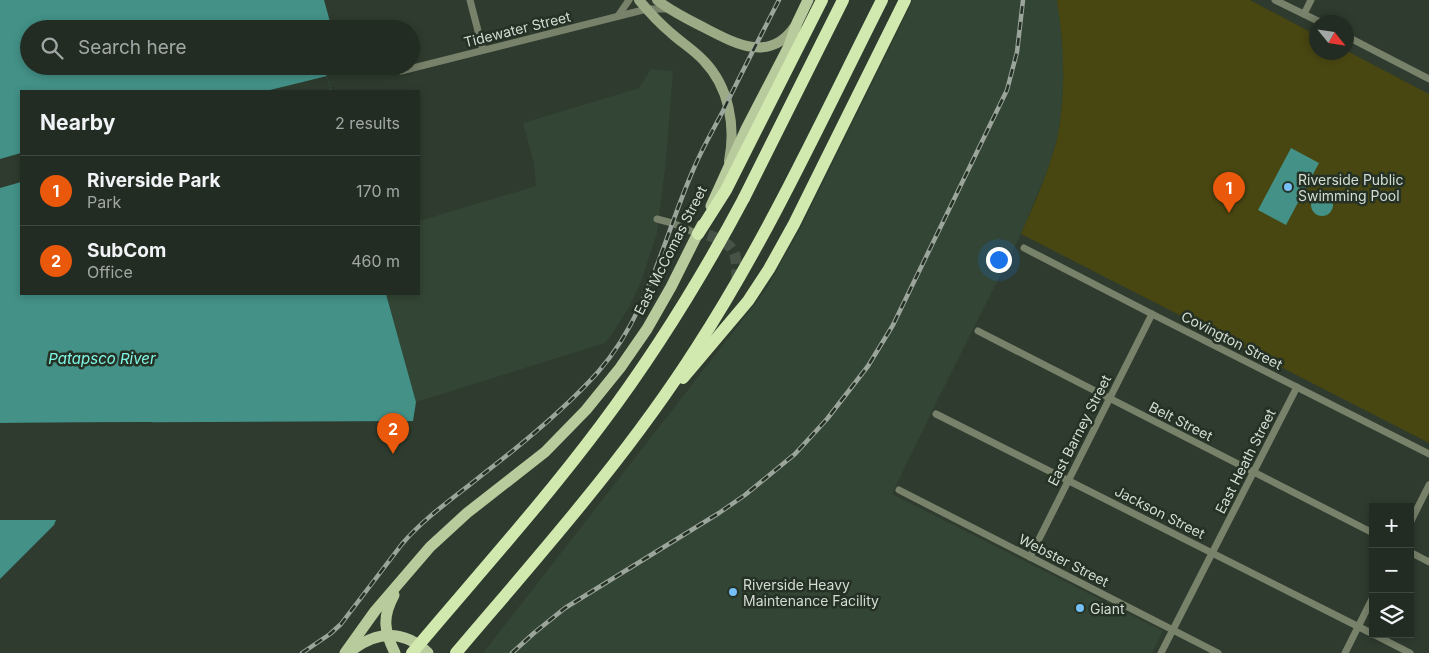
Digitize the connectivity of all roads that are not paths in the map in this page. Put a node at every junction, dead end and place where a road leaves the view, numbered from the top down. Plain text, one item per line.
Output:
1 (470, 0) edge
2 (629, 0) edge
3 (639, 0) edge
4 (657, 0) edge
5 (808, 0) edge
6 (822, 0) edge
7 (843, 0) edge
8 (882, 0) edge
9 (905, 0) edge
10 (1275, 0) edge
11 (1312, 0) edge
12 (646, 9) junction
13 (669, 9) junction
14 (1304, 14) junction
15 (618, 16) junction
16 (1309, 16) edge
17 (797, 23) junction
18 (1354, 40) edge
19 (483, 50) junction
20 (420, 66) edge
21 (1429, 79) edge
22 (728, 167) junction
23 (657, 219) dead end
24 (703, 234) junction
25 (1024, 248) dead end
26 (1152, 314) junction
27 (978, 331) dead end
28 (683, 378) dead end
29 (1297, 387) junction
30 (1110, 399) junction
31 (936, 414) dead end
32 (1429, 454) edge
33 (1253, 472) junction
34 (1068, 480) junction
35 (1429, 485) edge
36 (899, 490) dead end
37 (1414, 515) edge
38 (1369, 531) edge
39 (1212, 552) junction
40 (1414, 554) edge
41 (1030, 557) junction
42 (1429, 562) edge
43 (402, 580) junction
44 (1369, 605) edge
45 (1358, 627) junction
46 (1172, 630) junction
47 (1369, 632) edge
48 (387, 635) junction
49 (1381, 638) edge
50 (347, 653) edge
51 (395, 653) edge
52 (412, 653) edge
53 (428, 653) edge
54 (456, 653) edge
55 (1161, 653) edge
56 (1218, 653) edge
57 (1345, 653) edge
58 (1410, 653) edge

1 - 19 street
2 - 15 street
3 - 12 street
4 - 13 street
5 - 17 main road, East McComas Street
6 - 24 highway
7 - 52 highway, bridge
8 - 54 highway, bridge
9 - 28 highway
10 - 14 street
11 - 14 street
12 - 13 street, Tidewater Street
12 - 15 street, Tidewater Street
12 - 22 street
13 - 17 street
14 - 16 street
15 - 19 street, Tidewater Street
17 - 22 main road, East McComas Street
18 - 21 street
19 - 20 street, Tidewater Street
22 - 24 main road, East McComas Street
23 - 24 street
24 - 43 main road, East McComas Street
25 - 26 street, Covington Street
26 - 29 street, Covington Street
26 - 30 street, East Barney Street
27 - 30 street, Belt Street
29 - 32 street, Covington Street
29 - 33 street, East Heath Street
30 - 33 street, Belt Street
30 - 34 street, East Barney Street
31 - 34 street, Jackson Street
33 - 38 street, Belt Street
33 - 39 street, East Heath Street
34 - 39 street, Jackson Street
34 - 41 street, East Barney Street
35 - 37 street
36 - 41 street, Webster Street
39 - 45 street, Jackson Street
39 - 46 street, East Heath Street
40 - 42 street
41 - 46 street, Webster Street
43 - 48 main road
43 - 50 main road, East McComas Street
44 - 45 street
45 - 47 street, Jackson Street
45 - 57 street
46 - 55 street, East Heath Street
46 - 56 street, Webster Street
48 - 50 main road
48 - 51 main road
48 - 53 main road
49 - 58 street, Jackson Street

